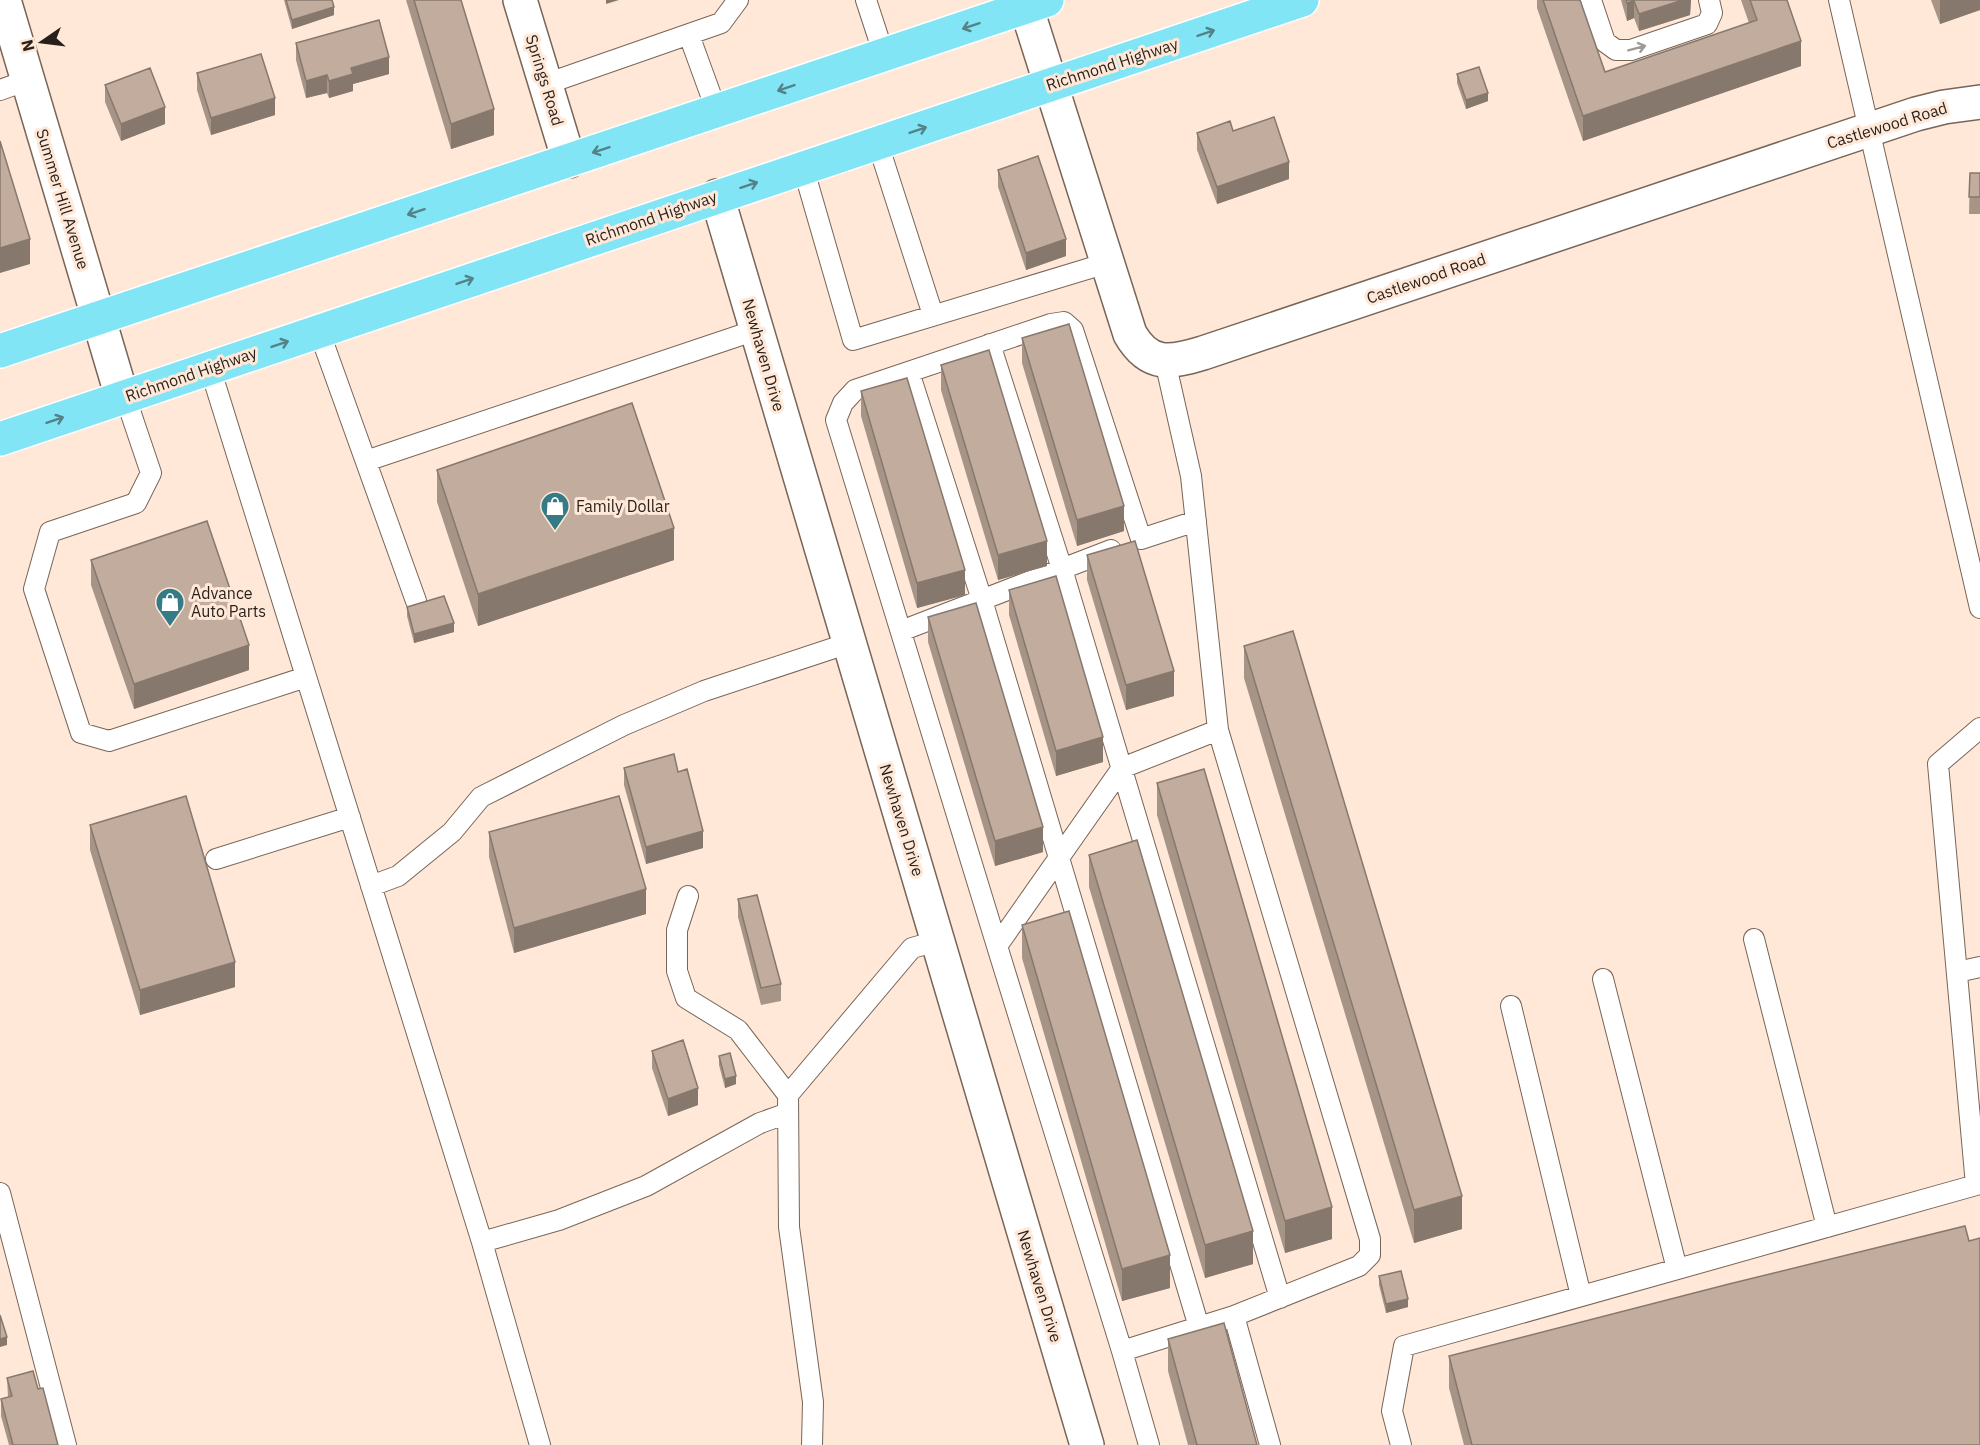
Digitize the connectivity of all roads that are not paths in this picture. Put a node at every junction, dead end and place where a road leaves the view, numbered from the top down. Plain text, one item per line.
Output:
1 (4, 0) edge
2 (520, 0) edge
3 (738, 0) edge
4 (866, 0) edge
5 (1302, 0) edge
6 (1591, 0) edge
7 (1709, 0) edge
8 (1839, 0) edge
9 (1033, 2) edge
10 (689, 35) junction
11 (884, 56) junction
12 (546, 84) junction
13 (1051, 84) junction
14 (14, 85) edge
15 (1980, 102) edge
16 (717, 112) junction
17 (1870, 129) junction
18 (878, 144) junction
19 (569, 161) junction
20 (803, 167) junction
21 (717, 196) junction
22 (1107, 263) junction
23 (933, 315) junction
24 (99, 318) junction
25 (756, 330) junction
26 (319, 331) junction
27 (990, 344) junction
28 (0, 351) edge
29 (1165, 361) junction
30 (210, 368) junction
31 (909, 372) junction
32 (123, 397) junction
33 (0, 439) edge
34 (366, 461) junction
35 (1196, 521) junction
36 (1141, 539) junction
37 (1062, 569) junction
38 (982, 600) junction
39 (416, 601) dead end
40 (1980, 608) edge
41 (901, 631) junction
42 (849, 644) junction
43 (306, 677) junction
44 (1980, 728) edge
45 (1218, 730) junction
46 (1122, 768) junction
47 (350, 817) junction
48 (1060, 857) junction
49 (216, 859) dead end
50 (372, 886) junction
51 (688, 896) dead end
52 (1754, 939) dead end
53 (938, 941) junction
54 (997, 946) junction
55 (1980, 967) edge
56 (1957, 972) junction
57 (1603, 979) dead end
58 (1511, 1006) dead end
59 (788, 1104) junction
60 (0, 1193) edge
61 (1827, 1227) junction
62 (482, 1242) junction
63 (1677, 1269) junction
64 (1581, 1296) junction
65 (1280, 1298) junction
66 (1234, 1316) junction
67 (1199, 1327) junction
68 (1122, 1351) junction
69 (66, 1445) edge
70 (540, 1445) edge
71 (812, 1445) edge
72 (1087, 1445) edge
73 (1149, 1445) edge
74 (1270, 1445) edge
75 (1401, 1445) edge

1 - 14 street, Summer Hill Avenue
2 - 12 street, Springs Road
3 - 10 lane
4 - 11 lane
13 -> 5 main road, Richmond Highway
6 -> 7 lane
8 - 17 lane
9 -> 11 main road
9 - 13 street
10 - 12 lane
10 - 16 lane
11 -> 16 main road
12 - 19 street, Springs Road
18 -> 13 main road, Richmond Highway
13 - 22 street
14 - 24 street, Summer Hill Avenue
15 - 17 street, Castlewood Road
16 -> 19 main road
17 - 29 street, Castlewood Road
17 - 40 lane
18 - 20 main road, Richmond Highway
18 - 23 lane
19 -> 24 main road
21 -> 20 main road, Richmond Highway
20 - 23 lane
21 - 25 street, Newhaven Drive
26 -> 21 main road, Richmond Highway
22 - 23 lane
22 - 29 street
24 - 28 main road
24 - 32 street, Summer Hill Avenue
25 - 34 lane
25 - 42 street, Newhaven Drive
30 -> 26 main road, Richmond Highway
26 - 34 lane
27 - 31 lane
27 - 36 lane
27 - 37 lane
29 - 35 lane
30 - 32 main road, Richmond Highway
30 - 43 lane
31 - 38 lane
31 - 41 lane
33 -> 32 main road, Richmond Highway
32 - 43 lane
34 - 39 lane
35 - 36 lane
35 - 45 lane
36 - 37 lane
37 - 38 lane
37 - 46 lane
38 - 41 lane
38 - 48 lane
41 - 54 lane
42 - 50 lane
42 - 53 street, Newhaven Drive
43 - 47 lane
44 - 56 lane
45 - 46 lane
45 - 65 lane
46 - 48 lane
46 - 65 lane
47 - 49 lane
47 - 50 lane
48 - 54 lane
48 - 67 lane
50 - 62 lane
51 - 59 lane
52 - 61 lane
53 - 59 lane
53 - 72 street, Newhaven Drive
54 - 68 lane
55 - 56 lane
56 - 61 lane
57 - 63 lane
58 - 64 lane
59 - 62 lane
59 - 71 lane
60 - 69 lane
61 - 63 lane
62 - 70 lane
63 - 64 lane
64 - 75 lane
65 - 66 lane
66 - 67 lane
66 - 74 lane
67 - 68 lane
68 - 73 lane

